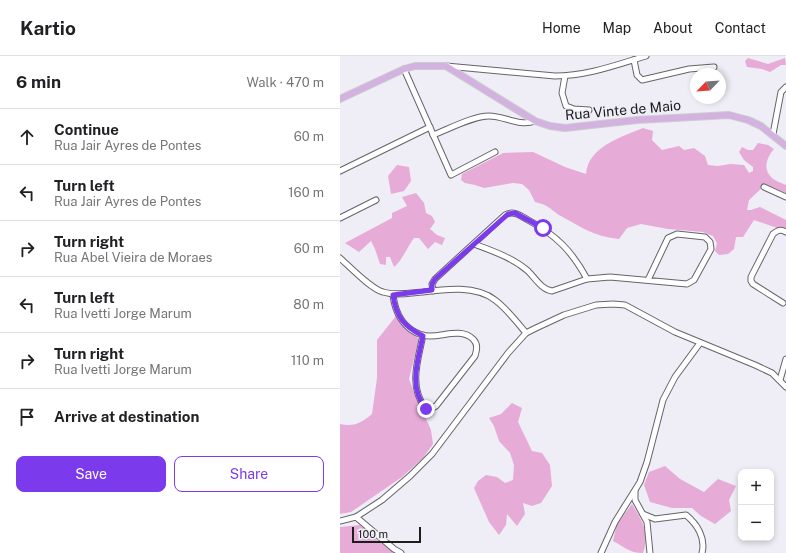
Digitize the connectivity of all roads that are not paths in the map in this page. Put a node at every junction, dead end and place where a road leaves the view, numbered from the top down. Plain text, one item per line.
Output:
1 (646, 56) edge
2 (634, 60) junction
3 (446, 66) junction
4 (714, 67) dead end
5 (404, 69) junction
6 (565, 76) junction
7 (786, 87) edge
8 (340, 99) edge
9 (589, 110) dead end
10 (535, 121) junction
11 (430, 127) junction
12 (773, 134) junction
13 (433, 135) junction
14 (786, 146) edge
15 (495, 152) dead end
16 (340, 171) edge
17 (764, 187) dead end
18 (786, 198) edge
19 (376, 200) dead end
20 (340, 218) edge
21 (786, 232) edge
22 (474, 244) junction
23 (340, 258) edge
24 (587, 279) junction
25 (648, 280) junction
26 (432, 290) junction
27 (393, 295) junction
28 (785, 302) edge
29 (526, 333) junction
30 (423, 336) junction
31 (700, 343) junction
32 (786, 359) edge
33 (780, 380) junction
34 (786, 387) edge
35 (635, 490) junction
36 (643, 514) junction
37 (356, 517) junction
38 (340, 521) edge
39 (401, 553) edge
40 (601, 553) edge
41 (650, 553) edge
42 (702, 553) edge

1 - 2 street
2 - 4 street
2 - 6 street
3 - 5 main road
3 - 6 street
3 - 10 main road, Rua Vinte de Maio
5 - 8 main road
5 - 11 street
6 - 9 street
7 - 12 street
10 - 12 main road, Rua Vinte de Maio
10 - 13 street
11 - 13 street
11 - 16 street
12 - 14 main road, Rua Vinte de Maio
13 - 15 street
17 - 18 street
19 - 20 street
21 - 28 street
22 - 24 street
22 - 24 street
22 - 26 street
23 - 27 street
24 - 25 street
25 - 25 street
26 - 27 street
26 - 29 street
27 - 30 street
29 - 31 street
29 - 37 street
30 - 30 street
31 - 33 street
31 - 35 street
32 - 33 street
33 - 34 street
35 - 36 street
35 - 40 street
36 - 41 street
36 - 42 street
37 - 38 street
37 - 39 street

